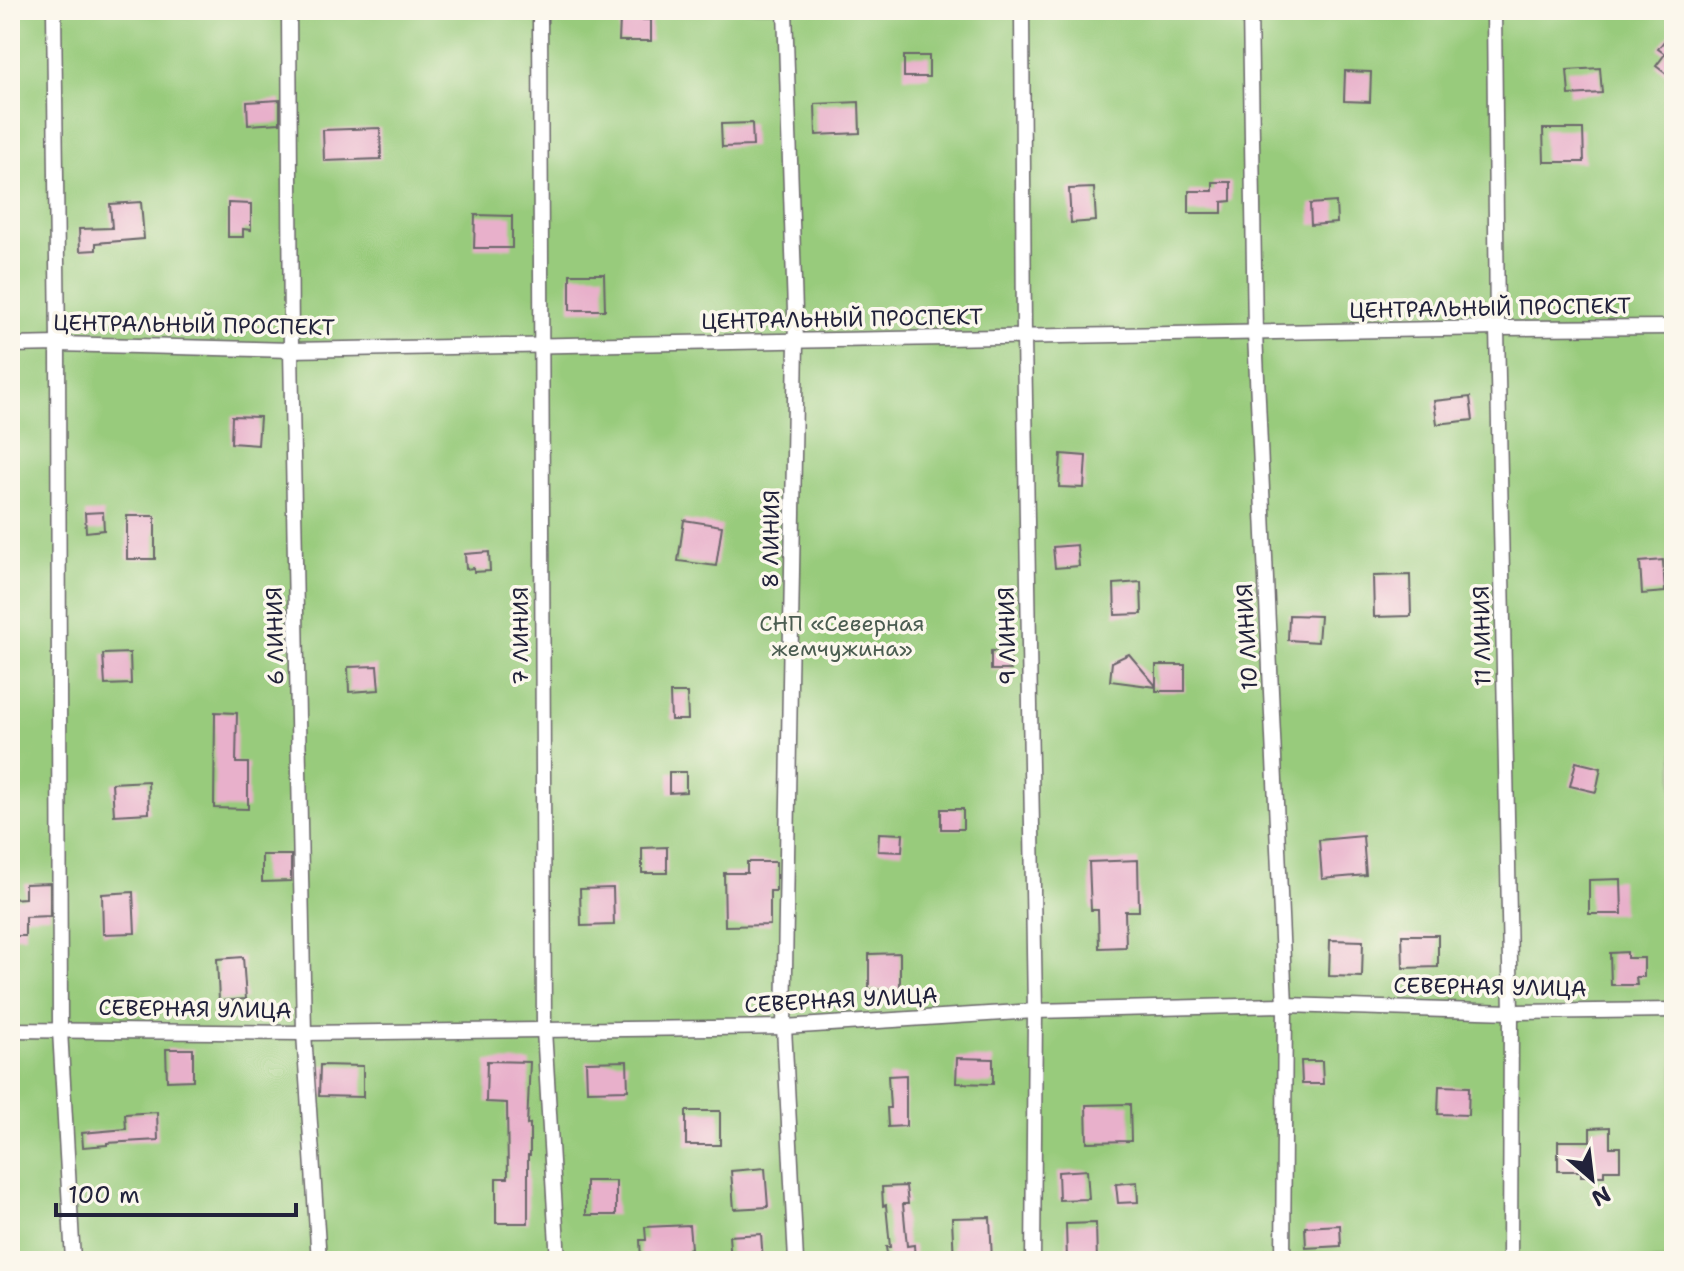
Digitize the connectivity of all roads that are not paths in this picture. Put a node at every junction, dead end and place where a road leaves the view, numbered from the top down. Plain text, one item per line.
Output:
1 (54, 10) edge
2 (289, 10) edge
3 (540, 10) edge
4 (785, 10) edge
5 (1022, 10) edge
6 (1250, 10) edge
7 (1494, 10) edge
8 (1674, 327) edge
9 (1497, 328) junction
10 (1255, 333) junction
11 (1024, 338) junction
12 (796, 342) junction
13 (58, 344) junction
14 (10, 345) edge
15 (540, 347) junction
16 (291, 350) junction
17 (1285, 1005) junction
18 (1674, 1010) edge
19 (1035, 1011) junction
20 (1511, 1012) junction
21 (784, 1027) junction
22 (10, 1030) edge
23 (60, 1030) junction
24 (544, 1030) junction
25 (304, 1033) junction
26 (73, 1261) edge
27 (319, 1261) edge
28 (558, 1261) edge
29 (796, 1261) edge
30 (1033, 1261) edge
31 (1283, 1261) edge
32 (1510, 1261) edge

1 - 13 street
2 - 16 street, 6 ЛИНИЯ
3 - 15 street, 7 ЛИНИЯ
4 - 12 street, 8 ЛИНИЯ
5 - 11 street, 9 ЛИНИЯ
6 - 10 street, 10 ЛИНИЯ
7 - 9 street, 11 ЛИНИЯ
8 - 9 street, ЦЕНТРАЛЬНЫЙ ПРОСПЕКТ
9 - 10 street, ЦЕНТРАЛЬНЫЙ ПРОСПЕКТ
9 - 20 street, 11 ЛИНИЯ
10 - 11 street, ЦЕНТРАЛЬНЫЙ ПРОСПЕКТ
10 - 17 street, 10 ЛИНИЯ
11 - 12 street, ЦЕНТРАЛЬНЫЙ ПРОСПЕКТ
11 - 19 street, 9 ЛИНИЯ
12 - 15 street, ЦЕНТРАЛЬНЫЙ ПРОСПЕКТ
12 - 21 street, 8 ЛИНИЯ
13 - 14 street, ЦЕНТРАЛЬНЫЙ ПРОСПЕКТ
13 - 16 street, ЦЕНТРАЛЬНЫЙ ПРОСПЕКТ
13 - 23 street
15 - 16 street, ЦЕНТРАЛЬНЫЙ ПРОСПЕКТ
15 - 24 street, 7 ЛИНИЯ
16 - 25 street, 6 ЛИНИЯ
17 - 19 street, СЕВЕРНАЯ УЛИЦА
17 - 20 street, СЕВЕРНАЯ УЛИЦА
17 - 31 street, 10 ЛИНИЯ
18 - 20 street, СЕВЕРНАЯ УЛИЦА
19 - 21 street, СЕВЕРНАЯ УЛИЦА
19 - 30 street, 9 ЛИНИЯ
20 - 32 street, 11 ЛИНИЯ
21 - 24 street, СЕВЕРНАЯ УЛИЦА
21 - 29 street, 8 ЛИНИЯ
22 - 23 street, СЕВЕРНАЯ УЛИЦА
23 - 25 street, СЕВЕРНАЯ УЛИЦА
23 - 26 street
24 - 25 street, СЕВЕРНАЯ УЛИЦА
24 - 28 street, 7 ЛИНИЯ
25 - 27 street, 6 ЛИНИЯ

